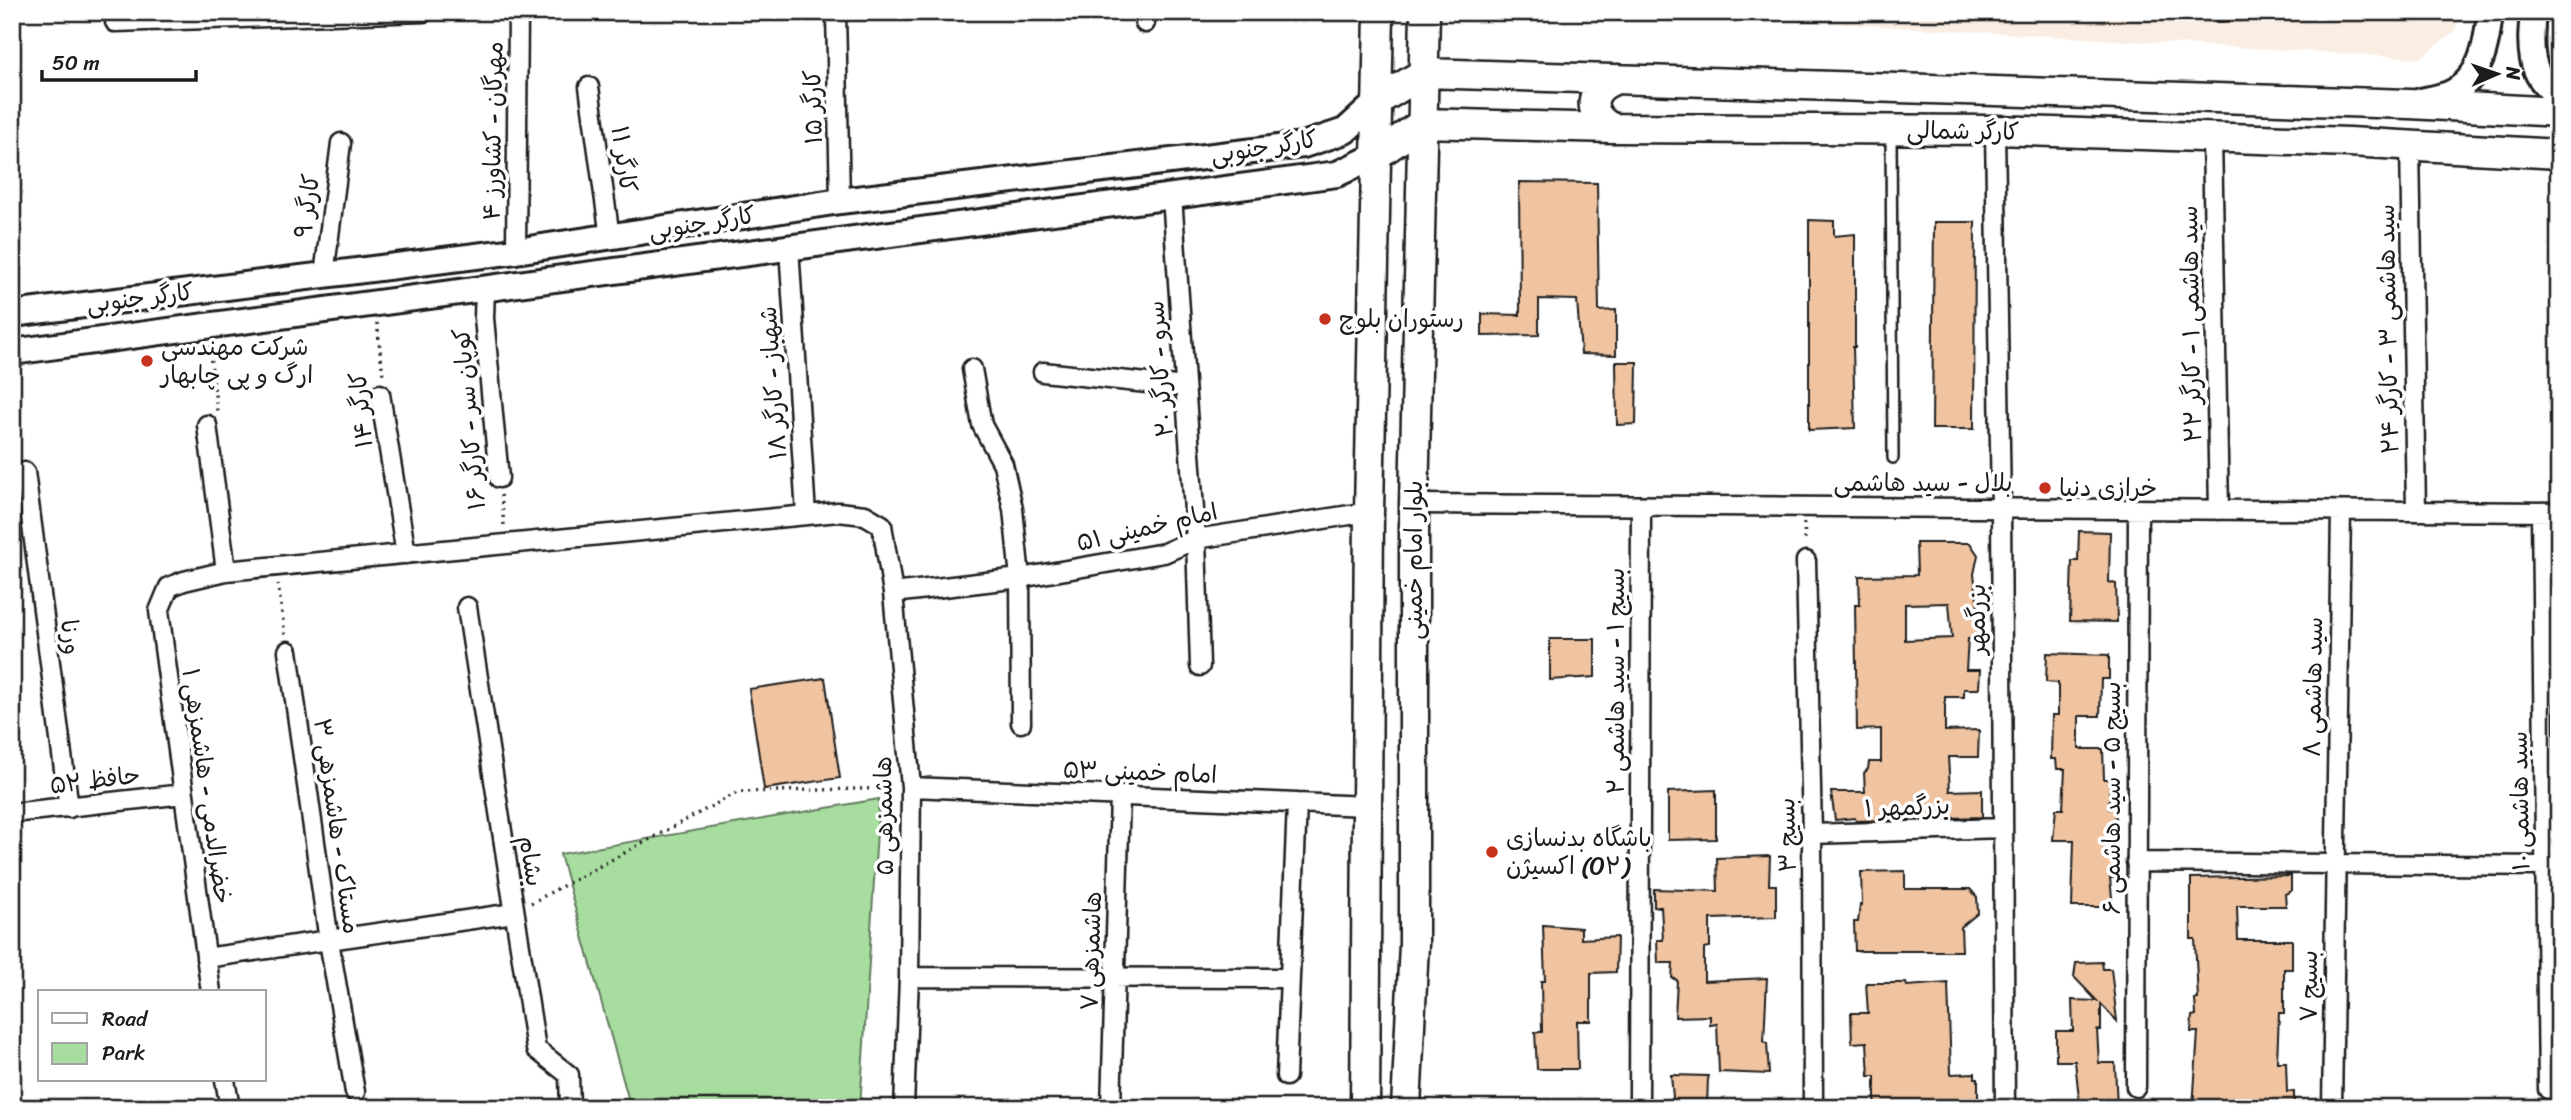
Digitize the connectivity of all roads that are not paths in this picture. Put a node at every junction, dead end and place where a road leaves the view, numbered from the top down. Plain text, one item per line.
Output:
1 (424, 12) edge
2 (518, 12) edge
3 (835, 12) edge
4 (1379, 12) edge
5 (1425, 12) edge
6 (2182, 12) edge
7 (2276, 12) edge
8 (2490, 12) edge
9 (2533, 12) edge
10 (115, 17) edge
11 (1424, 73) junction
12 (1618, 79) junction
13 (589, 87) dead end
14 (2559, 94) edge
15 (1379, 100) junction
16 (2409, 104) junction
17 (2559, 112) edge
18 (1423, 123) junction
19 (1613, 128) junction
20 (1891, 130) junction
21 (1995, 130) junction
22 (2212, 137) junction
23 (341, 143) dead end
24 (2410, 145) junction
25 (2559, 154) edge
26 (1377, 155) junction
27 (1172, 196) junction
28 (840, 201) junction
29 (610, 237) junction
30 (844, 240) junction
31 (789, 247) junction
32 (516, 251) junction
33 (324, 275) junction
34 (485, 289) junction
35 (12, 314) edge
36 (12, 352) edge
37 (972, 369) dead end
38 (1043, 372) dead end
39 (1185, 387) junction
40 (380, 394) road end
41 (207, 425) road end
42 (1893, 458) dead end
43 (25, 472) dead end
44 (499, 478) road end
45 (1414, 504) junction
46 (1641, 506) junction
47 (2001, 508) junction
48 (2138, 509) junction
49 (2219, 510) junction
50 (2341, 511) junction
51 (2416, 511) junction
52 (1369, 512) junction
53 (2550, 512) edge
54 (806, 515) junction
55 (1196, 539) junction
56 (406, 554) junction
57 (1806, 561) road end
58 (226, 571) junction
59 (1020, 578) junction
60 (892, 593) junction
61 (467, 607) dead end
62 (288, 651) road end
63 (1200, 666) dead end
64 (1021, 723) dead end
65 (911, 787) junction
66 (184, 794) junction
67 (1120, 796) junction
68 (1297, 803) junction
69 (1367, 806) junction
70 (69, 808) junction
71 (12, 813) edge
72 (2003, 828) junction
73 (1812, 834) junction
74 (2136, 862) junction
75 (2334, 864) junction
76 (2546, 866) junction
77 (514, 913) junction
78 (329, 941) junction
79 (206, 958) junction
80 (909, 977) junction
81 (1115, 978) junction
82 (1290, 978) junction
83 (211, 990) edge
84 (1286, 1076) dead end
85 (225, 1082) edge
86 (2136, 1087) dead end
87 (2548, 1089) dead end
88 (355, 1091) dead end
89 (230, 1108) edge
90 (570, 1108) edge
91 (904, 1108) edge
92 (1111, 1108) edge
93 (1365, 1108) edge
94 (1406, 1108) edge
95 (1639, 1108) edge
96 (1813, 1108) edge
97 (2005, 1108) edge
98 (2333, 1108) edge

1 - 10 street
2 - 32 street, مهرگان - کشاورز ۴
3 - 28 street, کارگر ۱۵
4 - 15 main road, بلوار امام خمینی
5 - 11 main road, بلوار امام خمینی
6 - 7 lane
8 - 16 main road
9 - 14 main road
11 - 12 main road, کارگر شمالی
11 - 15 main road
11 - 18 main road, بلوار امام خمینی
12 - 16 main road, کارگر شمالی
12 - 19 main road
13 - 29 street, کارگر ۱۱
15 - 26 main road, بلوار امام خمینی
15 - 28 main road, کارگر جنوبی
16 - 17 main road, کارگر شمالی
18 - 19 main road, کارگر شمالی
18 - 26 main road
18 - 45 main road, بلوار امام خمینی
19 - 20 main road, کارگر شمالی
20 - 21 main road, کارگر شمالی
20 - 42 lane
21 - 22 main road, کارگر شمالی
21 - 47 street, بزرگمهر
22 - 24 main road, کارگر شمالی
22 - 49 street, سید هاشمی ۱ - کارگر ۲۲
23 - 33 street, کارگر ۹
24 - 25 main road, کارگر شمالی
24 - 51 street, سید هاشمی ۳ - کارگر ۲۴
26 - 27 main road, کارگر جنوبی
26 - 52 main road, بلوار امام خمینی
27 - 30 main road, کارگر جنوبی
27 - 39 street, سرو - کارگر ۲۰
28 - 29 main road, کارگر جنوبی
28 - 30 main road
29 - 32 main road, کارگر جنوبی
30 - 31 main road, کارگر جنوبی
31 - 34 main road, کارگر جنوبی
31 - 54 street, شهباز - کارگر ۱۸
32 - 33 main road, کارگر جنوبی
33 - 35 main road, کارگر جنوبی
34 - 36 main road, کارگر جنوبی
34 - 44 street, کوپان سر - کارگر ۱۶
37 - 59 street
38 - 39 street
39 - 55 street, سرو - کارگر ۲۰
40 - 56 street, کارگر ۱۴
41 - 58 street
43 - 70 street, ورنا
45 - 46 street, بلال - سید هاشمی
45 - 94 main road, بلوار امام خمینی
46 - 47 street, بلال - سید هاشمی
46 - 95 street, بسیج ۱ - سید هاشمی ۲
47 - 48 street, بلال - سید هاشمی
47 - 72 street, بزرگمهر
48 - 49 street, بلال - سید هاشمی
48 - 74 street, بسیج ۵ - سید هاشمی ۶
49 - 50 street, بلال - سید هاشمی
50 - 51 street, بلال - سید هاشمی
50 - 75 street, سید هاشمی ۸
51 - 53 street, بلال - سید هاشمی
52 - 55 street, امام خمینی ۵۱
52 - 69 main road, بلوار امام خمینی
53 - 76 street, سید هاشمی ۱۰
54 - 56 street
54 - 60 street, هاشمزهی ۵
55 - 59 street, امام خمینی ۵۱
55 - 63 street, سرو - کارگر ۲۰
56 - 58 street
57 - 73 street, بسیج ۳
58 - 66 street, خضرالدمی - هاشمزهی ۱
59 - 60 street, امام خمینی ۵۱
59 - 64 street
60 - 65 street, هاشمزهی ۵
61 - 77 street, بشام
62 - 78 street, مستاک - هاشمزهی ۳
65 - 67 street, امام خمینی ۵۳
65 - 80 street, هاشمزهی ۵
66 - 70 street, حافظ ۵۲
66 - 79 street, خضرالدمی - هاشمزهی ۱
67 - 68 street, امام خمینی ۵۳
67 - 81 street, هاشمزهی ۷
68 - 69 street, امام خمینی ۵۳
68 - 82 street
69 - 93 main road, بلوار امام خمینی
70 - 71 street, حافظ ۵۲
72 - 73 street, بزرگمهر ۱
72 - 97 street, بزرگمهر
73 - 96 street, بسیج ۳
74 - 75 street
74 - 86 street, بسیج ۵ - سید هاشمی ۶
75 - 76 street
75 - 98 street, بسیج ۷
76 - 87 street, سید هاشمی ۱۰
77 - 78 street
77 - 90 street, بشام
78 - 79 street
78 - 88 street, مستاک - هاشمزهی ۳
79 - 83 street, خضرالدمی - هاشمزهی ۱
80 - 81 street
80 - 91 street, هاشمزهی ۵
81 - 82 street
81 - 92 street, هاشمزهی ۷
82 - 84 street
85 - 89 street

